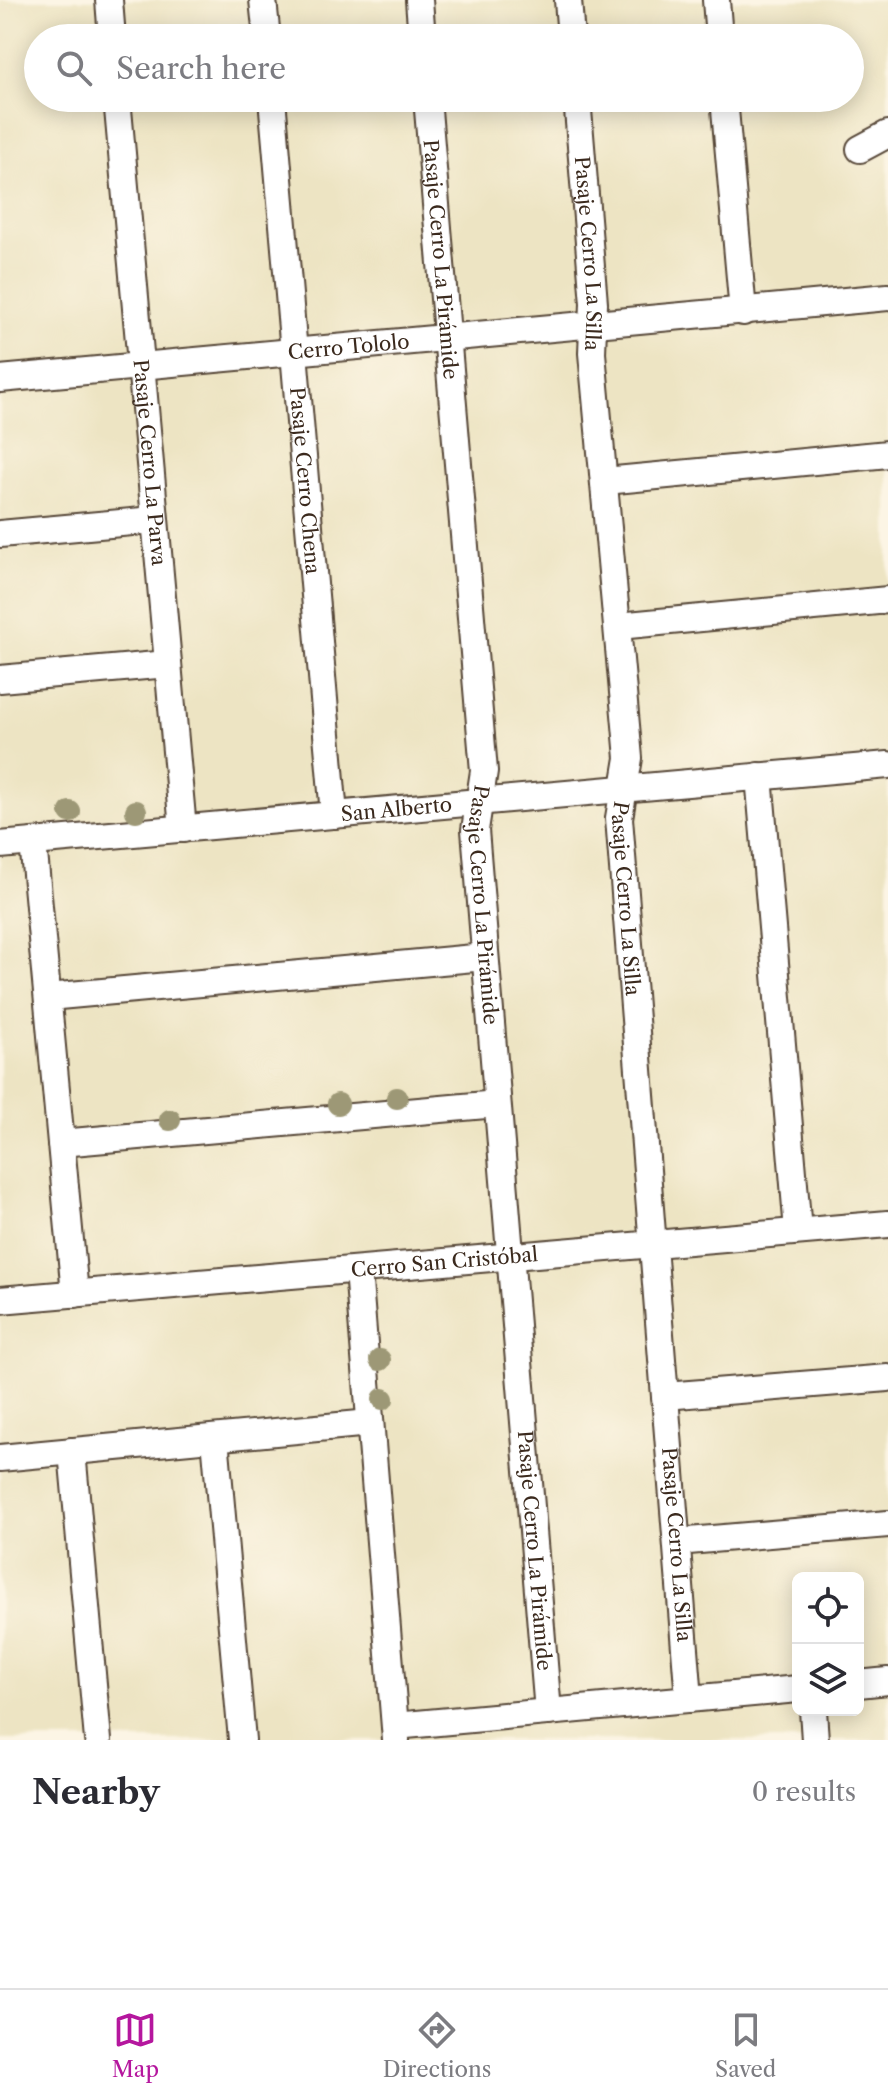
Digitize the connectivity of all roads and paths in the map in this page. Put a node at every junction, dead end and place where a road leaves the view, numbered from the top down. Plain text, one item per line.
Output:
1 (109, 0) edge
2 (263, 0) edge
3 (419, 0) edge
4 (568, 0) edge
5 (716, 0) edge
6 (111, 24) edge
7 (266, 24) edge
8 (421, 24) edge
9 (570, 24) edge
10 (718, 24) edge
11 (118, 112) edge
12 (273, 112) edge
13 (428, 112) edge
14 (578, 112) edge
15 (725, 112) edge
16 (888, 134) edge
17 (860, 149) dead end
18 (888, 297) edge
19 (743, 312) junction
20 (593, 325) junction
21 (448, 339) junction
22 (294, 352) junction
23 (140, 366) junction
24 (0, 379) edge
25 (888, 454) edge
26 (605, 481) junction
27 (154, 520) junction
28 (0, 534) edge
29 (888, 600) edge
30 (618, 626) junction
31 (168, 664) junction
32 (0, 679) edge
33 (888, 765) edge
34 (759, 776) junction
35 (624, 789) junction
36 (479, 802) junction
37 (334, 815) junction
38 (183, 829) junction
39 (33, 842) junction
40 (0, 845) edge
41 (485, 957) junction
42 (48, 997) junction
43 (497, 1104) junction
44 (61, 1143) junction
45 (888, 1224) edge
46 (798, 1231) junction
47 (653, 1244) junction
48 (510, 1256) junction
49 (358, 1270) junction
50 (75, 1294) junction
51 (0, 1300) edge
52 (888, 1378) edge
53 (665, 1396) junction
54 (370, 1423) junction
55 (215, 1438) junction
56 (72, 1451) junction
57 (0, 1458) edge
58 (888, 1524) edge
59 (677, 1542) junction
60 (888, 1681) edge
61 (864, 1683) edge
62 (792, 1690) edge
63 (689, 1699) junction
64 (548, 1712) junction
65 (813, 1716) edge
66 (395, 1733) edge
67 (98, 1740) edge
68 (242, 1740) edge
69 (815, 1740) edge

1 - 6 street
2 - 7 street
3 - 8 street
4 - 9 street
5 - 10 street
11 - 23 street, Pasaje Cerro La Parva
12 - 22 street, Pasaje Cerro Chena
13 - 21 street, Pasaje Cerro La Pirámide
14 - 20 street, Pasaje Cerro La Silla
15 - 19 street
16 - 17 street
18 - 19 street, Cerro Tololo
19 - 20 street, Cerro Tololo
20 - 21 street, Cerro Tololo
20 - 26 street, Pasaje Cerro La Silla
21 - 22 street, Cerro Tololo
21 - 36 street, Pasaje Cerro La Pirámide
22 - 23 street, Cerro Tololo
22 - 37 street, Pasaje Cerro Chena
23 - 24 street, Cerro Tololo
23 - 27 street, Pasaje Cerro La Parva
25 - 26 street
26 - 30 street, Pasaje Cerro La Silla
27 - 28 street
27 - 31 street, Pasaje Cerro La Parva
29 - 30 street
30 - 35 street, Pasaje Cerro La Silla
31 - 32 street
31 - 38 street, Pasaje Cerro La Parva
33 - 34 street, San Alberto
34 - 35 street, San Alberto
34 - 46 street
35 - 36 street, San Alberto
35 - 47 street, Pasaje Cerro La Silla
36 - 37 street, San Alberto
36 - 41 street, Pasaje Cerro La Pirámide
37 - 38 street, San Alberto
38 - 39 street, San Alberto
39 - 40 street, San Alberto
39 - 42 street
41 - 42 street
41 - 43 street, Pasaje Cerro La Pirámide
42 - 44 street
43 - 44 street
43 - 48 street, Pasaje Cerro La Pirámide
44 - 50 street
45 - 46 street, Cerro San Cristóbal
46 - 47 street, Cerro San Cristóbal
47 - 48 street, Cerro San Cristóbal
47 - 53 street, Pasaje Cerro La Silla
48 - 49 street, Cerro San Cristóbal
48 - 64 street, Pasaje Cerro La Pirámide
49 - 50 street, Cerro San Cristóbal
49 - 54 street
50 - 51 street, Cerro San Cristóbal
52 - 53 street
53 - 59 street, Pasaje Cerro La Silla
54 - 55 street
54 - 66 street
55 - 56 street
55 - 68 street
56 - 57 street
56 - 67 street
58 - 59 street
59 - 63 street, Pasaje Cerro La Silla
60 - 61 street
62 - 63 street
63 - 64 street
64 - 66 street
65 - 69 street

